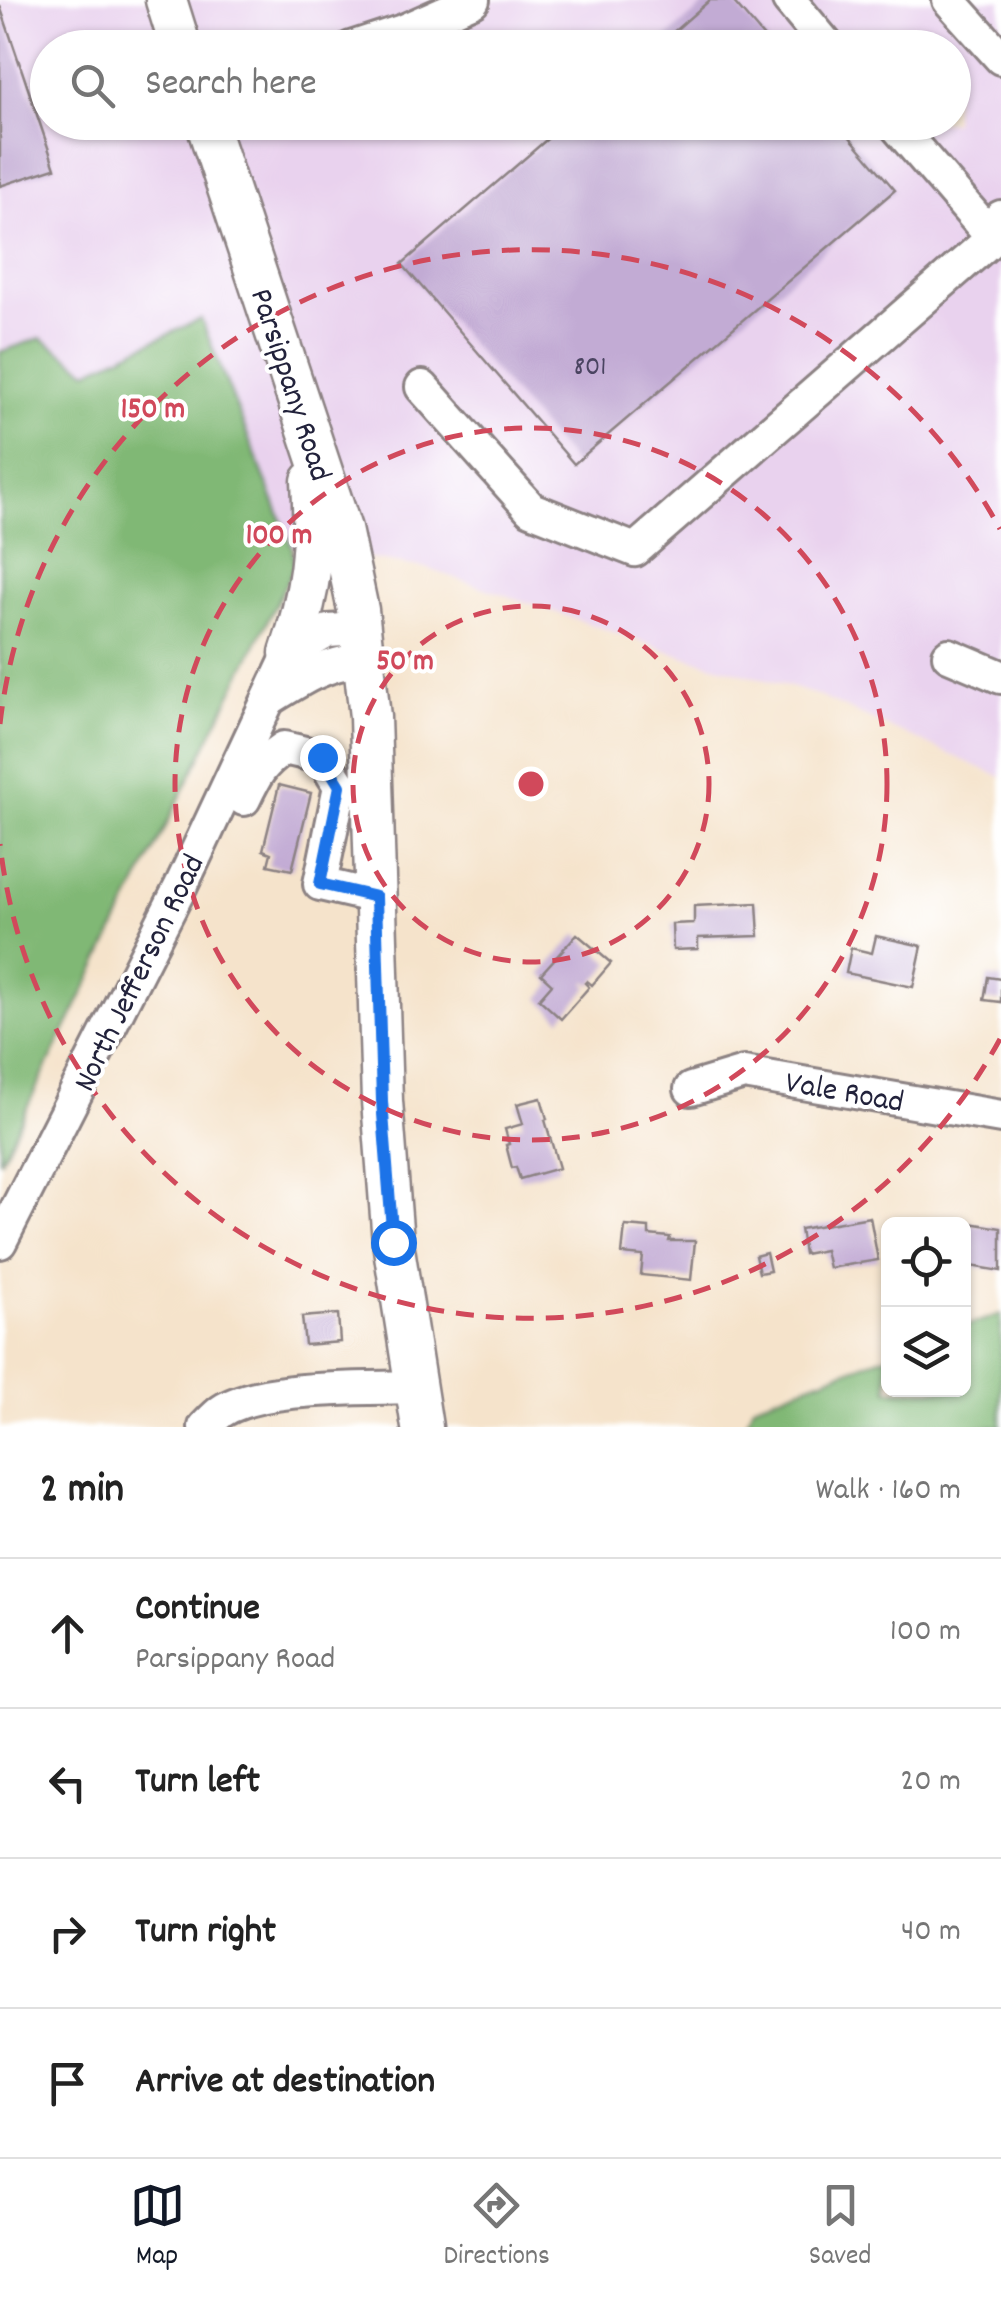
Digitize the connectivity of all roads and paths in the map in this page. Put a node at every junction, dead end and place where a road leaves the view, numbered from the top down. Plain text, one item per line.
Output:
1 (166, 0) edge
2 (473, 0) edge
3 (789, 0) edge
4 (949, 0) edge
5 (175, 30) edge
6 (406, 30) edge
7 (814, 30) edge
8 (1001, 58) edge
9 (212, 140) edge
10 (910, 140) edge
11 (997, 228) edge
12 (422, 387) dead end
13 (305, 422) junction
14 (362, 644) junction
15 (290, 653) junction
16 (949, 655) dead end
17 (1001, 677) edge
18 (269, 700) junction
19 (212, 822) junction
20 (376, 897) junction
21 (691, 1089) dead end
22 (1001, 1117) edge
23 (0, 1242) edge
24 (416, 1387) junction
25 (205, 1427) edge
26 (422, 1427) edge

1 - 5 main road
2 - 6 street
3 - 7 street
4 - 8 street
9 - 13 main road, Parsippany Road
10 - 11 street
11 - 12 street
13 - 14 main road, Parsippany Road
13 - 15 main road
14 - 15 street
14 - 18 street
14 - 20 main road, Parsippany Road
15 - 18 street, North Jefferson Road
16 - 17 street
18 - 19 street, North Jefferson Road
19 - 20 street
19 - 23 street, North Jefferson Road
20 - 24 main road, Parsippany Road
21 - 22 street, Vale Road
24 - 25 street
24 - 26 main road, Parsippany Road

